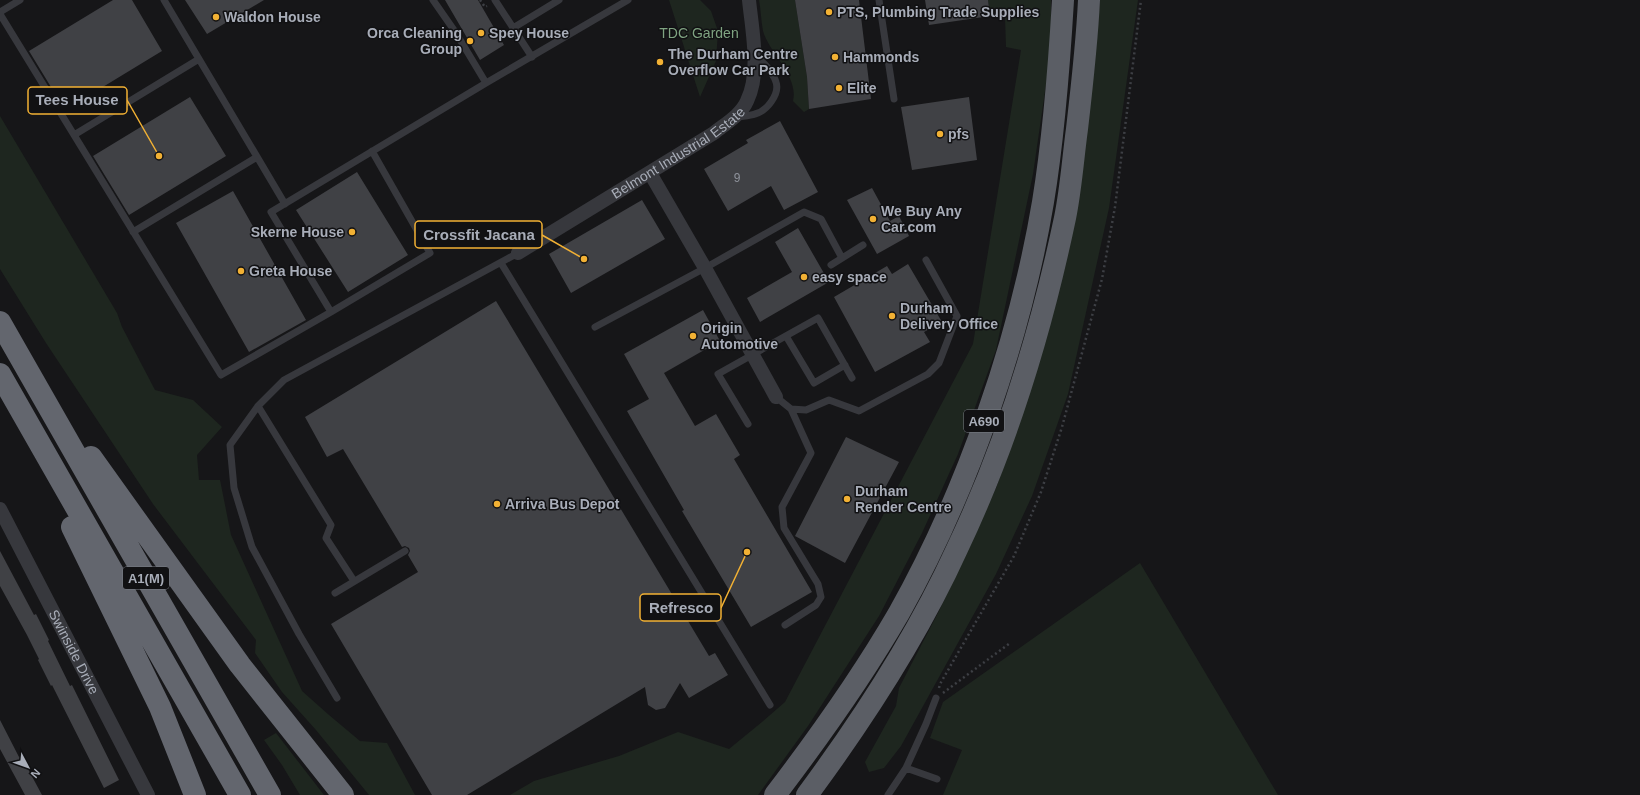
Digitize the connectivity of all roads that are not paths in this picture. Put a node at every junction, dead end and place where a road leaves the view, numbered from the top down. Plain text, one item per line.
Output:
1 (20, 0) edge
2 (164, 0) edge
3 (433, 0) edge
4 (495, 0) edge
5 (558, 0) edge
6 (628, 0) edge
7 (749, 0) edge
8 (880, 0) edge
9 (1063, 0) edge
10 (1089, 0) edge
11 (0, 13) edge
12 (513, 28) junction
13 (755, 54) junction
14 (532, 57) junction
15 (199, 59) junction
16 (486, 83) junction
17 (894, 99) dead end
18 (735, 117) junction
19 (74, 135) junction
20 (372, 151) junction
21 (257, 157) junction
22 (650, 173) junction
23 (284, 204) junction
24 (133, 232) junction
25 (863, 245) dead end
26 (518, 253) joint
27 (842, 258) junction
28 (926, 260) dead end
29 (501, 263) junction
30 (831, 265) dead end
31 (705, 268) junction
32 (331, 312) junction
33 (0, 322) edge
34 (595, 327) dead end
35 (786, 336) junction
36 (752, 354) junction
37 (22, 362) junction
38 (845, 365) junction
39 (0, 374) edge
40 (852, 378) dead end
41 (776, 397) joint
42 (258, 406) junction
43 (792, 409) junction
44 (748, 424) dead end
45 (0, 508) edge
46 (405, 551) dead end
47 (354, 581) junction
48 (335, 593) dead end
49 (785, 626) dead end
50 (337, 698) dead end
51 (936, 698) road end
52 (770, 705) dead end
53 (906, 768) junction
54 (937, 779) dead end
55 (148, 795) edge
56 (195, 795) edge
57 (240, 795) edge
58 (270, 795) edge
59 (343, 795) edge
60 (775, 795) edge
61 (807, 795) edge
62 (888, 795) edge

1 - 11 lane
2 - 15 lane
3 - 16 lane
4 - 12 lane
5 - 12 lane
6 - 14 lane
7 - 13 street, Belmont Industrial Estate
8 - 17 lane
9 - 60 highway, A690
10 - 61 highway, A690
11 - 19 lane
12 - 14 lane
13 - 18 street, Belmont Industrial Estate
13 - 18 lane
14 - 16 lane
15 - 19 lane
15 - 21 lane
16 - 20 lane
18 - 22 street, Belmont Industrial Estate
19 - 24 lane
20 - 23 lane
20 - 32 lane
21 - 23 lane
21 - 24 lane
22 - 26 street, Belmont Industrial Estate
22 - 31 street
23 - 32 lane
24 - 32 lane
25 - 27 lane
26 - 29 lane
27 - 30 lane
27 - 31 lane
28 - 43 lane
29 - 42 lane
29 - 52 lane
31 - 34 lane
31 - 36 street
33 - 37 highway, A1(M)
35 - 36 lane
35 - 38 lane
35 - 38 lane
36 - 41 street
36 - 44 lane
37 - 58 highway, A1(M)
37 - 59 highway
38 - 40 lane
39 - 56 highway
39 - 57 highway, A1(M)
41 - 43 lane
42 - 47 lane
42 - 50 lane
43 - 49 lane
45 - 55 street, Swinside Drive
46 - 47 lane
47 - 48 lane
51 - 53 lane
53 - 54 lane
53 - 62 lane

